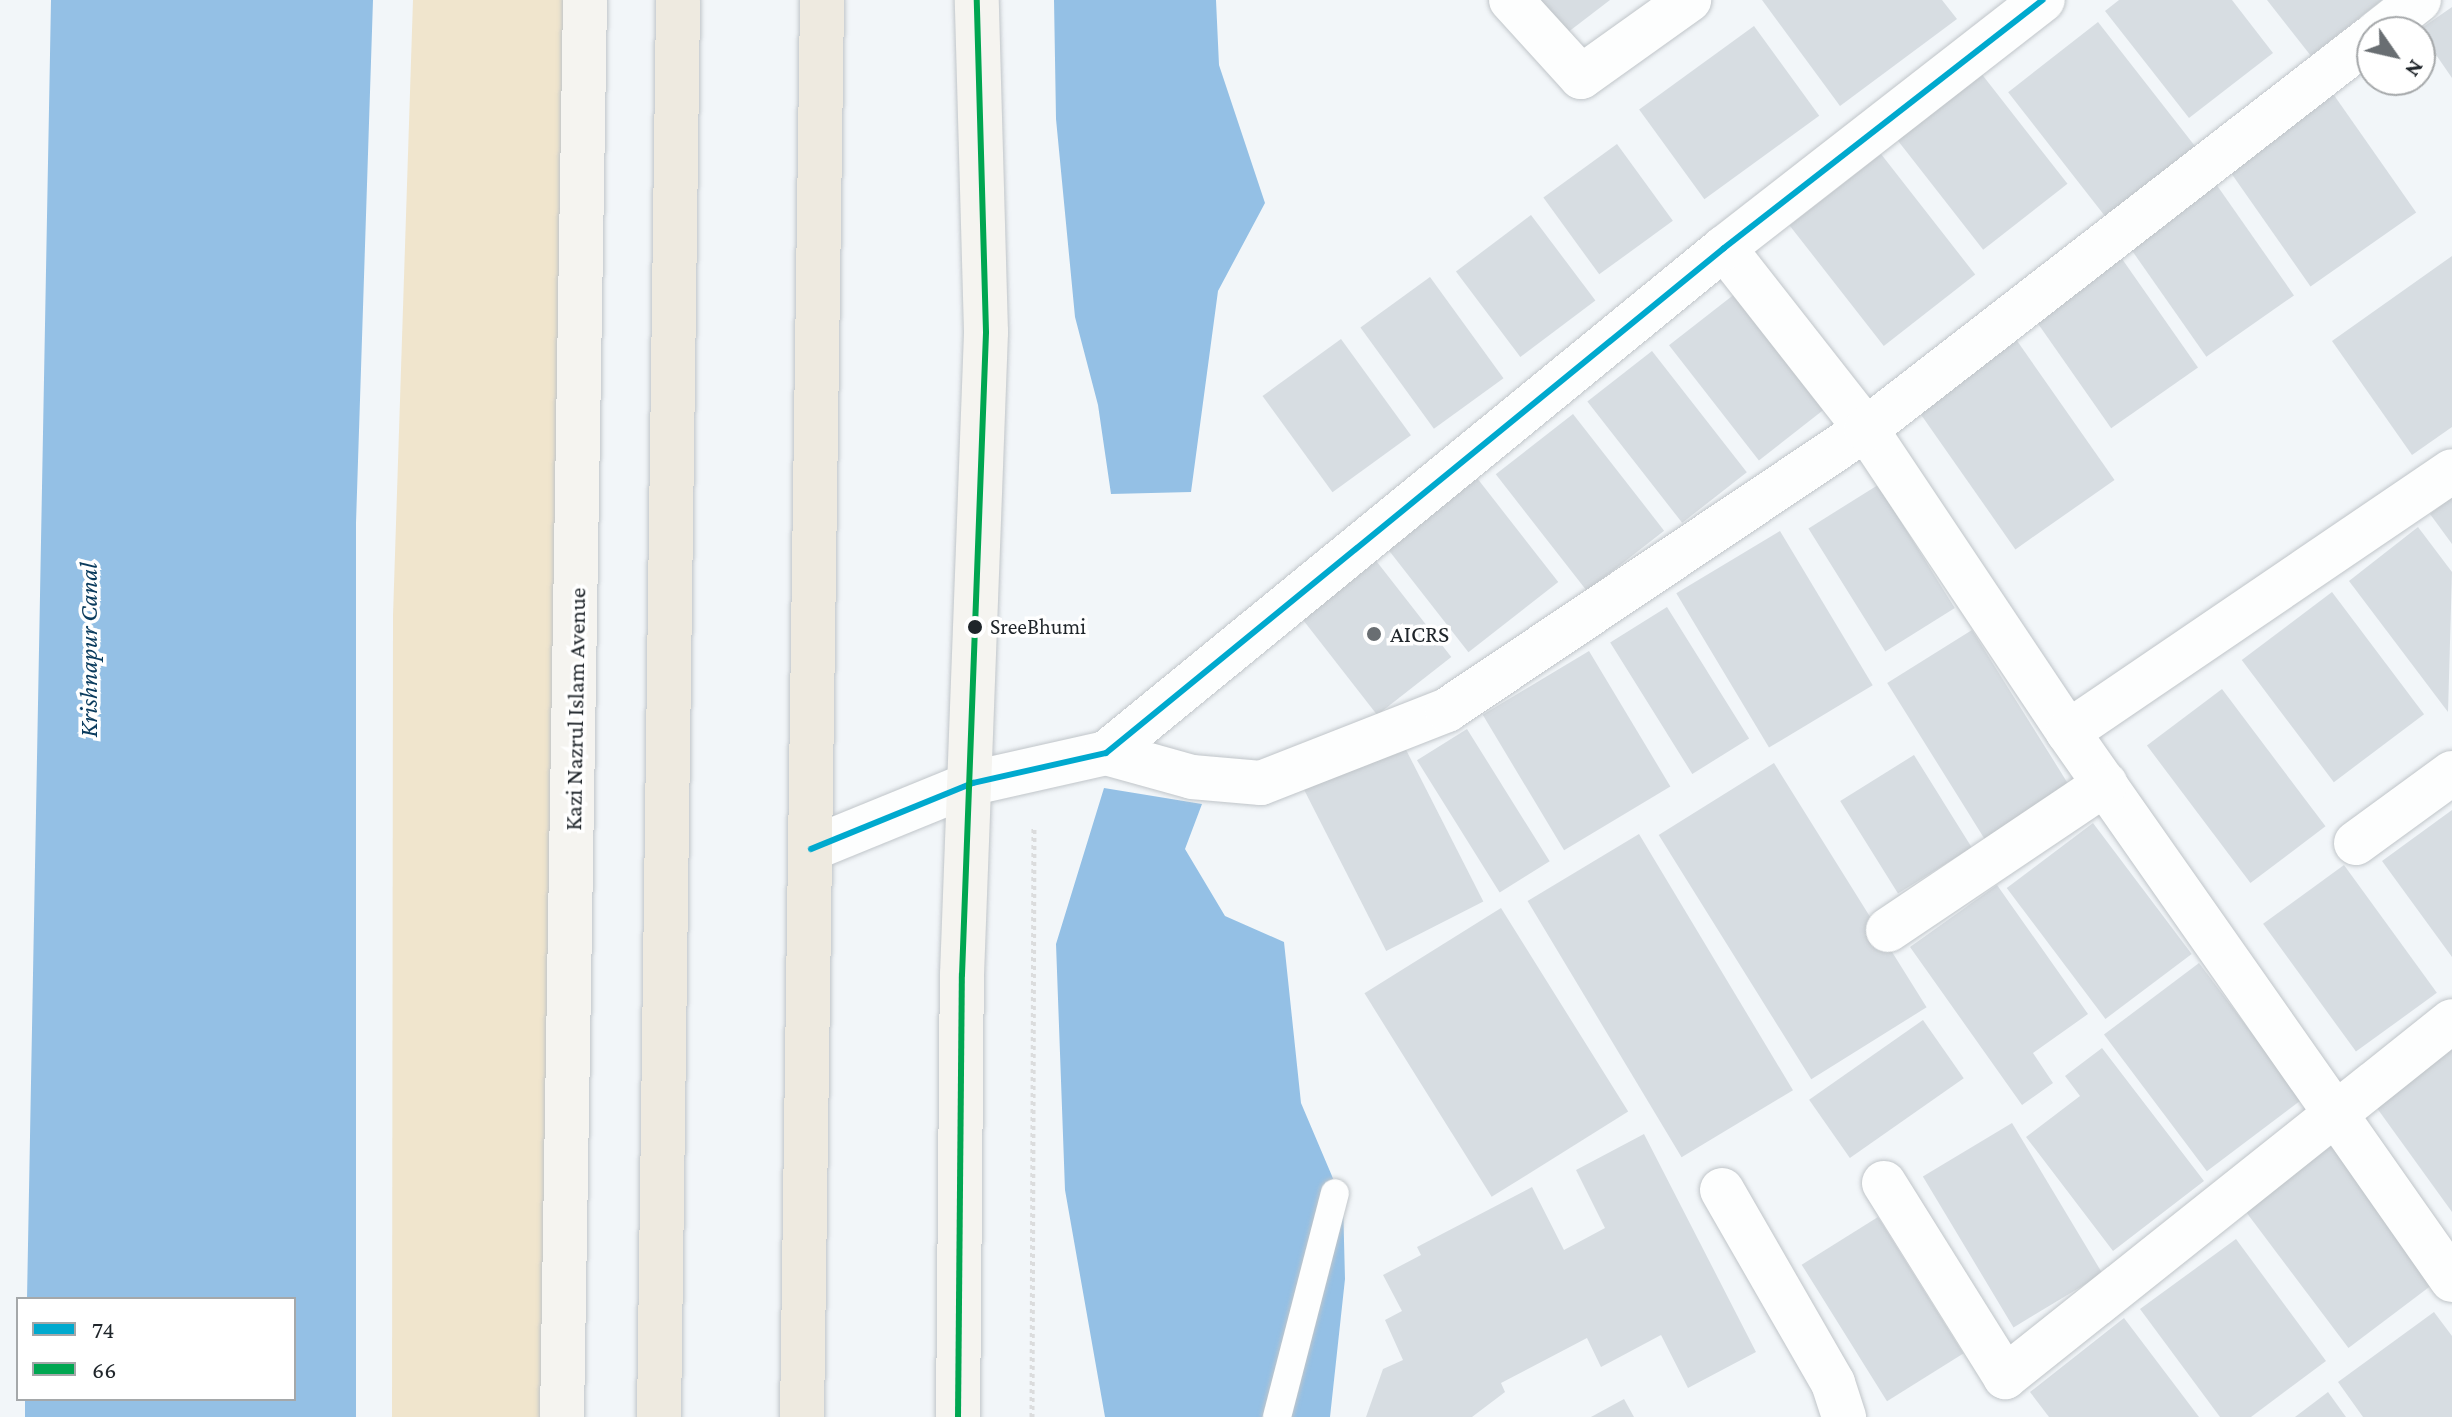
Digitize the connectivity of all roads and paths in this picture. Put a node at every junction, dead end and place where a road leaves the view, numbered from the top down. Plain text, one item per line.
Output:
1 (585, 0) edge
2 (678, 0) edge
3 (822, 0) edge
4 (977, 0) edge
5 (1511, 0) edge
6 (1689, 0) edge
7 (2043, 0) edge
8 (2419, 0) edge
9 (2398, 16) edge
10 (2356, 49) edge
11 (1724, 248) junction
12 (1866, 429) junction
13 (2452, 471) edge
14 (2068, 732) junction
15 (1106, 753) junction
16 (1035, 769) junction
17 (2452, 773) edge
18 (973, 783) junction
19 (2105, 784) junction
20 (2356, 843) dead end
21 (811, 849) junction
22 (1888, 930) dead end
23 (2452, 1021) edge
24 (2336, 1113) junction
25 (1884, 1183) dead end
26 (1722, 1190) dead end
27 (1335, 1193) dead end
28 (2452, 1280) edge
29 (562, 1417) edge
30 (659, 1417) edge
31 (802, 1417) edge
32 (958, 1417) edge
33 (1032, 1417) edge
34 (1277, 1417) edge
35 (1844, 1417) edge

1 - 29 street, Kazi Nazrul Islam Avenue
2 - 30 main road
3 - 21 main road
4 - 18 street
5 - 6 street
7 - 11 street
8 - 9 street
10 - 12 street
11 - 12 street
11 - 15 street
12 - 14 street
12 - 15 street
13 - 14 street
14 - 19 street
15 - 16 street
16 - 18 street
16 - 33 path
17 - 20 street
18 - 21 street
18 - 32 street
19 - 22 street
19 - 24 street
21 - 31 main road
23 - 24 street
24 - 25 street
24 - 28 street
26 - 35 street
27 - 34 lane

